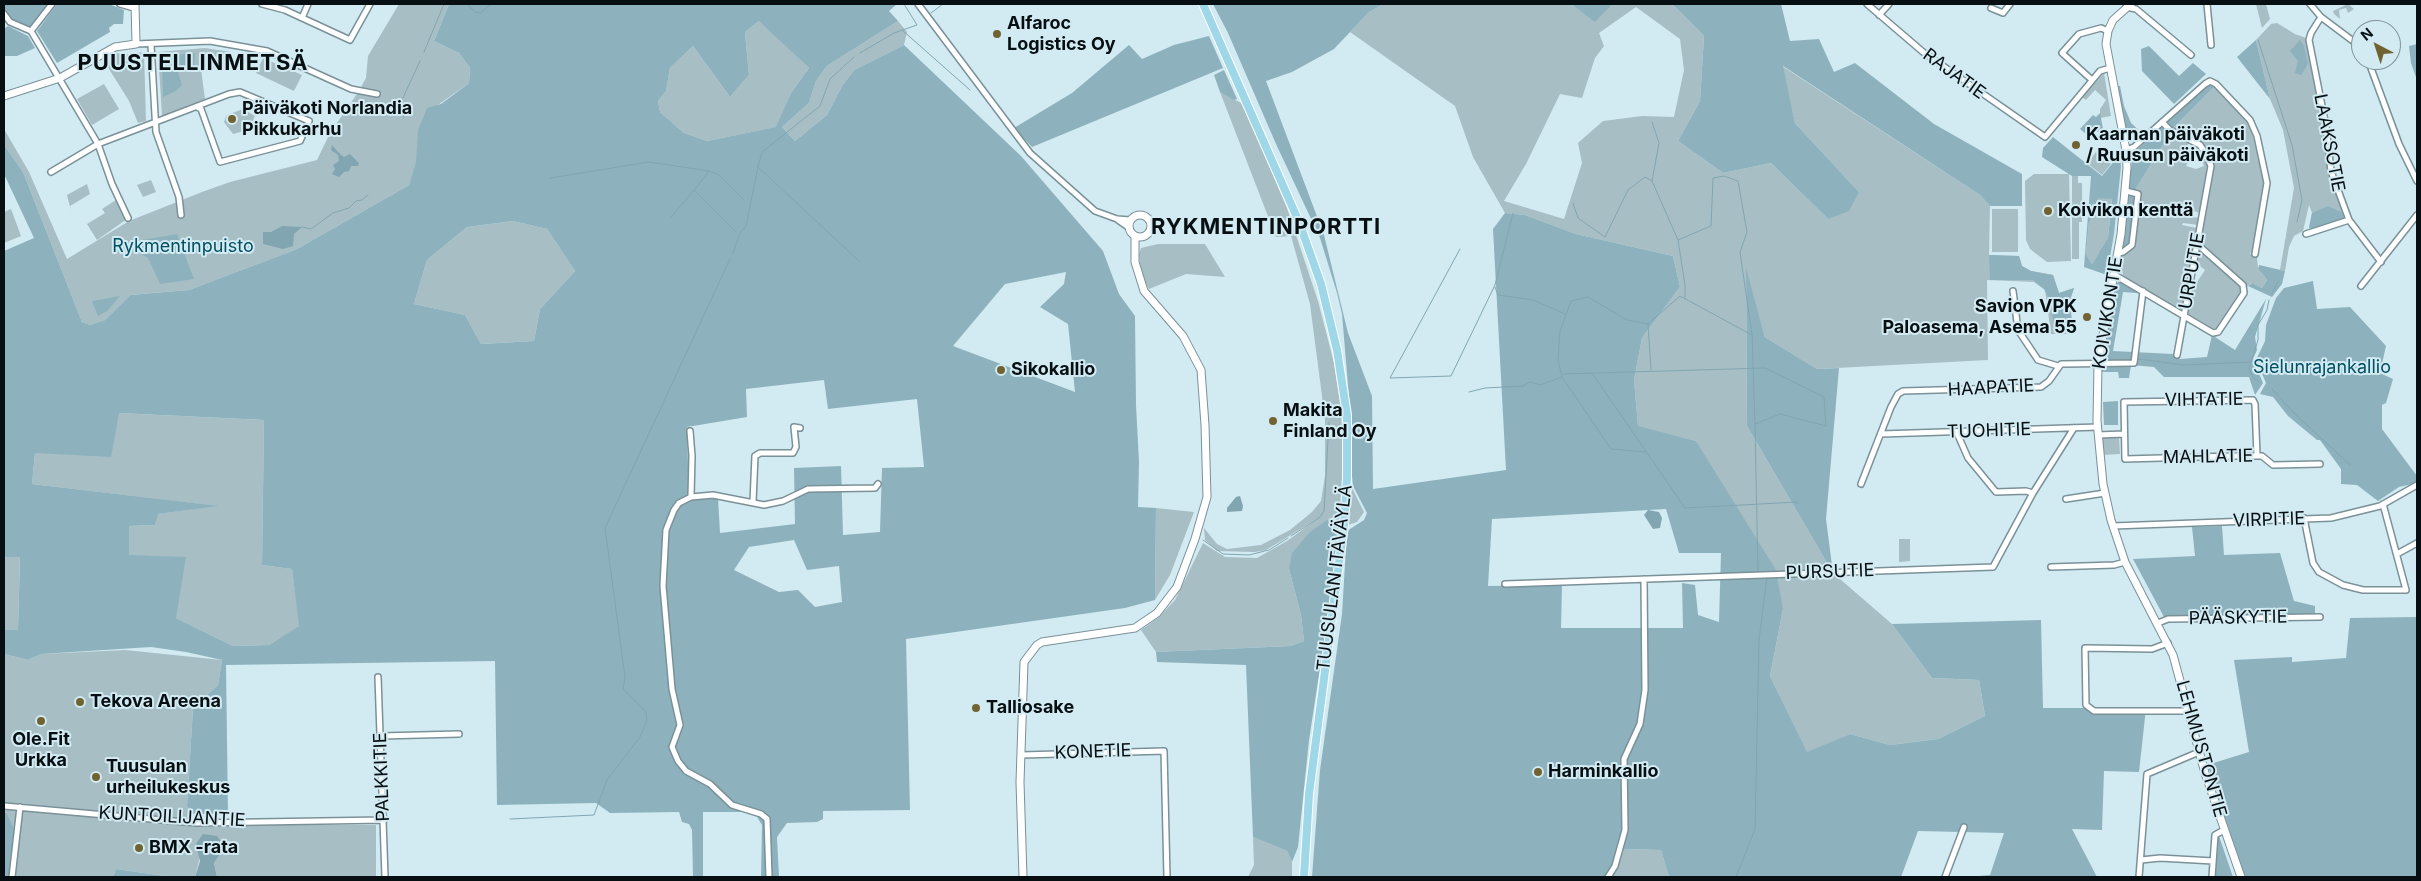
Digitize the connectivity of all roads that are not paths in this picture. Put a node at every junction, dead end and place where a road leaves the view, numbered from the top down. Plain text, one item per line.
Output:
1 (52, 4) edge
2 (120, 4) edge
3 (262, 4) edge
4 (308, 4) edge
5 (370, 4) edge
6 (918, 4) edge
7 (1203, 4) edge
8 (1867, 4) edge
9 (1889, 4) edge
10 (2010, 4) edge
11 (2207, 4) edge
12 (2310, 4) edge
13 (2127, 5) edge
14 (135, 6) edge
15 (1992, 8) dead end
16 (4, 14) edge
17 (1879, 15) junction
18 (2321, 17) junction
19 (302, 18) junction
20 (31, 31) junction
21 (2108, 31) junction
22 (2351, 40) edge
23 (136, 44) junction
24 (150, 44) junction
25 (2211, 45) dead end
26 (2191, 55) dead end
27 (2110, 68) junction
28 (2372, 70) edge
29 (60, 78) junction
30 (2092, 80) junction
31 (377, 94) dead end
32 (4, 96) edge
33 (197, 107) junction
34 (2162, 122) junction
35 (155, 123) junction
36 (98, 144) junction
37 (2126, 150) junction
38 (51, 172) dead end
39 (2417, 181) edge
40 (2126, 191) junction
41 (181, 214) dead end
42 (2417, 215) edge
43 (128, 218) dead end
44 (2349, 220) junction
45 (1129, 223) junction
46 (2306, 234) dead end
47 (1138, 237) junction
48 (2197, 244) junction
49 (2118, 253) junction
50 (2255, 254) dead end
51 (2381, 262) junction
52 (2114, 274) junction
53 (2361, 286) dead end
54 (2013, 290) dead end
55 (2143, 291) junction
56 (2184, 314) junction
57 (2177, 355) dead end
58 (2098, 363) junction
59 (2058, 366) junction
60 (2124, 427) joint
61 (800, 428) dead end
62 (2074, 428) junction
63 (690, 431) dead end
64 (2098, 431) junction
65 (1957, 433) junction
66 (1881, 434) junction
67 (2124, 434) junction
68 (2257, 456) junction
69 (2320, 464) dead end
70 (878, 484) dead end
71 (1861, 484) dead end
72 (2417, 485) edge
73 (2033, 493) junction
74 (2105, 493) junction
75 (691, 497) junction
76 (2066, 499) dead end
77 (753, 502) junction
78 (2383, 504) junction
79 (2304, 518) junction
80 (2113, 526) junction
81 (2417, 543) edge
82 (2396, 554) junction
83 (2125, 562) junction
84 (2051, 567) dead end
85 (1644, 579) junction
86 (1506, 584) dead end
87 (2320, 617) dead end
88 (2158, 623) junction
89 (2168, 643) junction
90 (378, 678) dead end
91 (2189, 711) junction
92 (459, 734) dead end
93 (381, 736) junction
94 (2199, 752) junction
95 (1022, 755) junction
96 (4, 806) edge
97 (20, 807) junction
98 (384, 820) junction
99 (1964, 827) dead end
100 (2224, 830) junction
101 (2141, 860) junction
102 (2213, 861) junction
103 (12, 877) edge
104 (385, 877) edge
105 (769, 877) edge
106 (1024, 877) edge
107 (1167, 877) edge
108 (1304, 877) edge
109 (1608, 877) edge
110 (1945, 877) edge
111 (2139, 877) edge
112 (2212, 877) edge
113 (2241, 877) edge

1 - 20 street
2 - 14 street
3 - 19 street
4 - 19 street
5 - 19 street
6 - 45 street
7 - 108 main road, TUUSULAN ITÄVÄYLÄ
8 - 17 street, RAJATIE
9 - 17 street
10 - 15 street
11 - 25 street
12 - 18 street
13 - 21 street
13 - 26 street
14 - 23 street
16 - 20 street
17 - 30 street, RAJATIE
18 - 22 street
18 - 44 street, LAAKSOTIE
20 - 29 street
21 - 27 street, KOIVIKONTIE
21 - 30 street
23 - 24 street
23 - 29 street
24 - 31 street
24 - 35 street
27 - 30 street
27 - 37 street, KOIVIKONTIE
28 - 39 street
29 - 32 street
29 - 36 street
33 - 33 street
33 - 35 street
34 - 37 street
34 - 48 street, URPUTIE
34 - 50 street
35 - 36 street
35 - 41 street
36 - 38 street
36 - 43 street
37 - 40 street, KOIVIKONTIE
40 - 49 street, KOIVIKONTIE
40 - 49 street
42 - 51 street
44 - 46 street
44 - 51 street, LAAKSOTIE
45 - 47 street
45 - 47 street
47 - 95 street
48 - 56 street, URPUTIE
48 - 56 street
49 - 52 street, KOIVIKONTIE
51 - 53 street
52 - 55 street
52 - 58 street, KOIVIKONTIE
54 - 59 street
55 - 56 street
55 - 58 street, HAAPATIE
56 - 57 street, URPUTIE
58 - 59 street, HAAPATIE
58 - 64 street, KOIVIKONTIE
59 - 66 street, HAAPATIE
60 - 67 street, MAHLATIE
60 - 68 street, VIHTATIE
61 - 77 street
62 - 64 street, TUOHITIE
62 - 65 street, TUOHITIE
62 - 73 street, PURSUTIE
63 - 75 street
64 - 67 street, TUOHITIE
64 - 74 street, KOIVIKONTIE
65 - 66 street, TUOHITIE
65 - 73 street
66 - 71 street
67 - 68 street, MAHLATIE
68 - 69 street, MAHLATIE
70 - 77 street
72 - 78 street, VIRPITIE
73 - 85 street, PURSUTIE
74 - 76 street
74 - 80 street, KOIVIKONTIE
75 - 77 street
75 - 105 street
78 - 79 street, VIRPITIE
78 - 82 street
79 - 80 street, VIRPITIE
79 - 82 street
80 - 83 street, KOIVIKONTIE
81 - 82 street
83 - 84 street
83 - 88 street, KOIVIKONTIE
85 - 86 street, PURSUTIE
85 - 109 street
87 - 88 street, PÄÄSKYTIE
88 - 89 street, LEHMUSTONTIE
89 - 91 street, LEHMUSTONTIE
89 - 91 street
90 - 93 street, PALKKITIE
91 - 94 street, LEHMUSTONTIE
92 - 93 street
93 - 98 street, PALKKITIE
94 - 100 street, LEHMUSTONTIE
94 - 101 street
95 - 106 street
95 - 107 street, KONETIE
96 - 97 street, KUNTOILIJANTIE
97 - 98 street, KUNTOILIJANTIE
97 - 103 street
98 - 104 street, PALKKITIE
99 - 110 street
100 - 102 street
100 - 113 street, LEHMUSTONTIE
101 - 102 street
101 - 111 street
102 - 112 street

